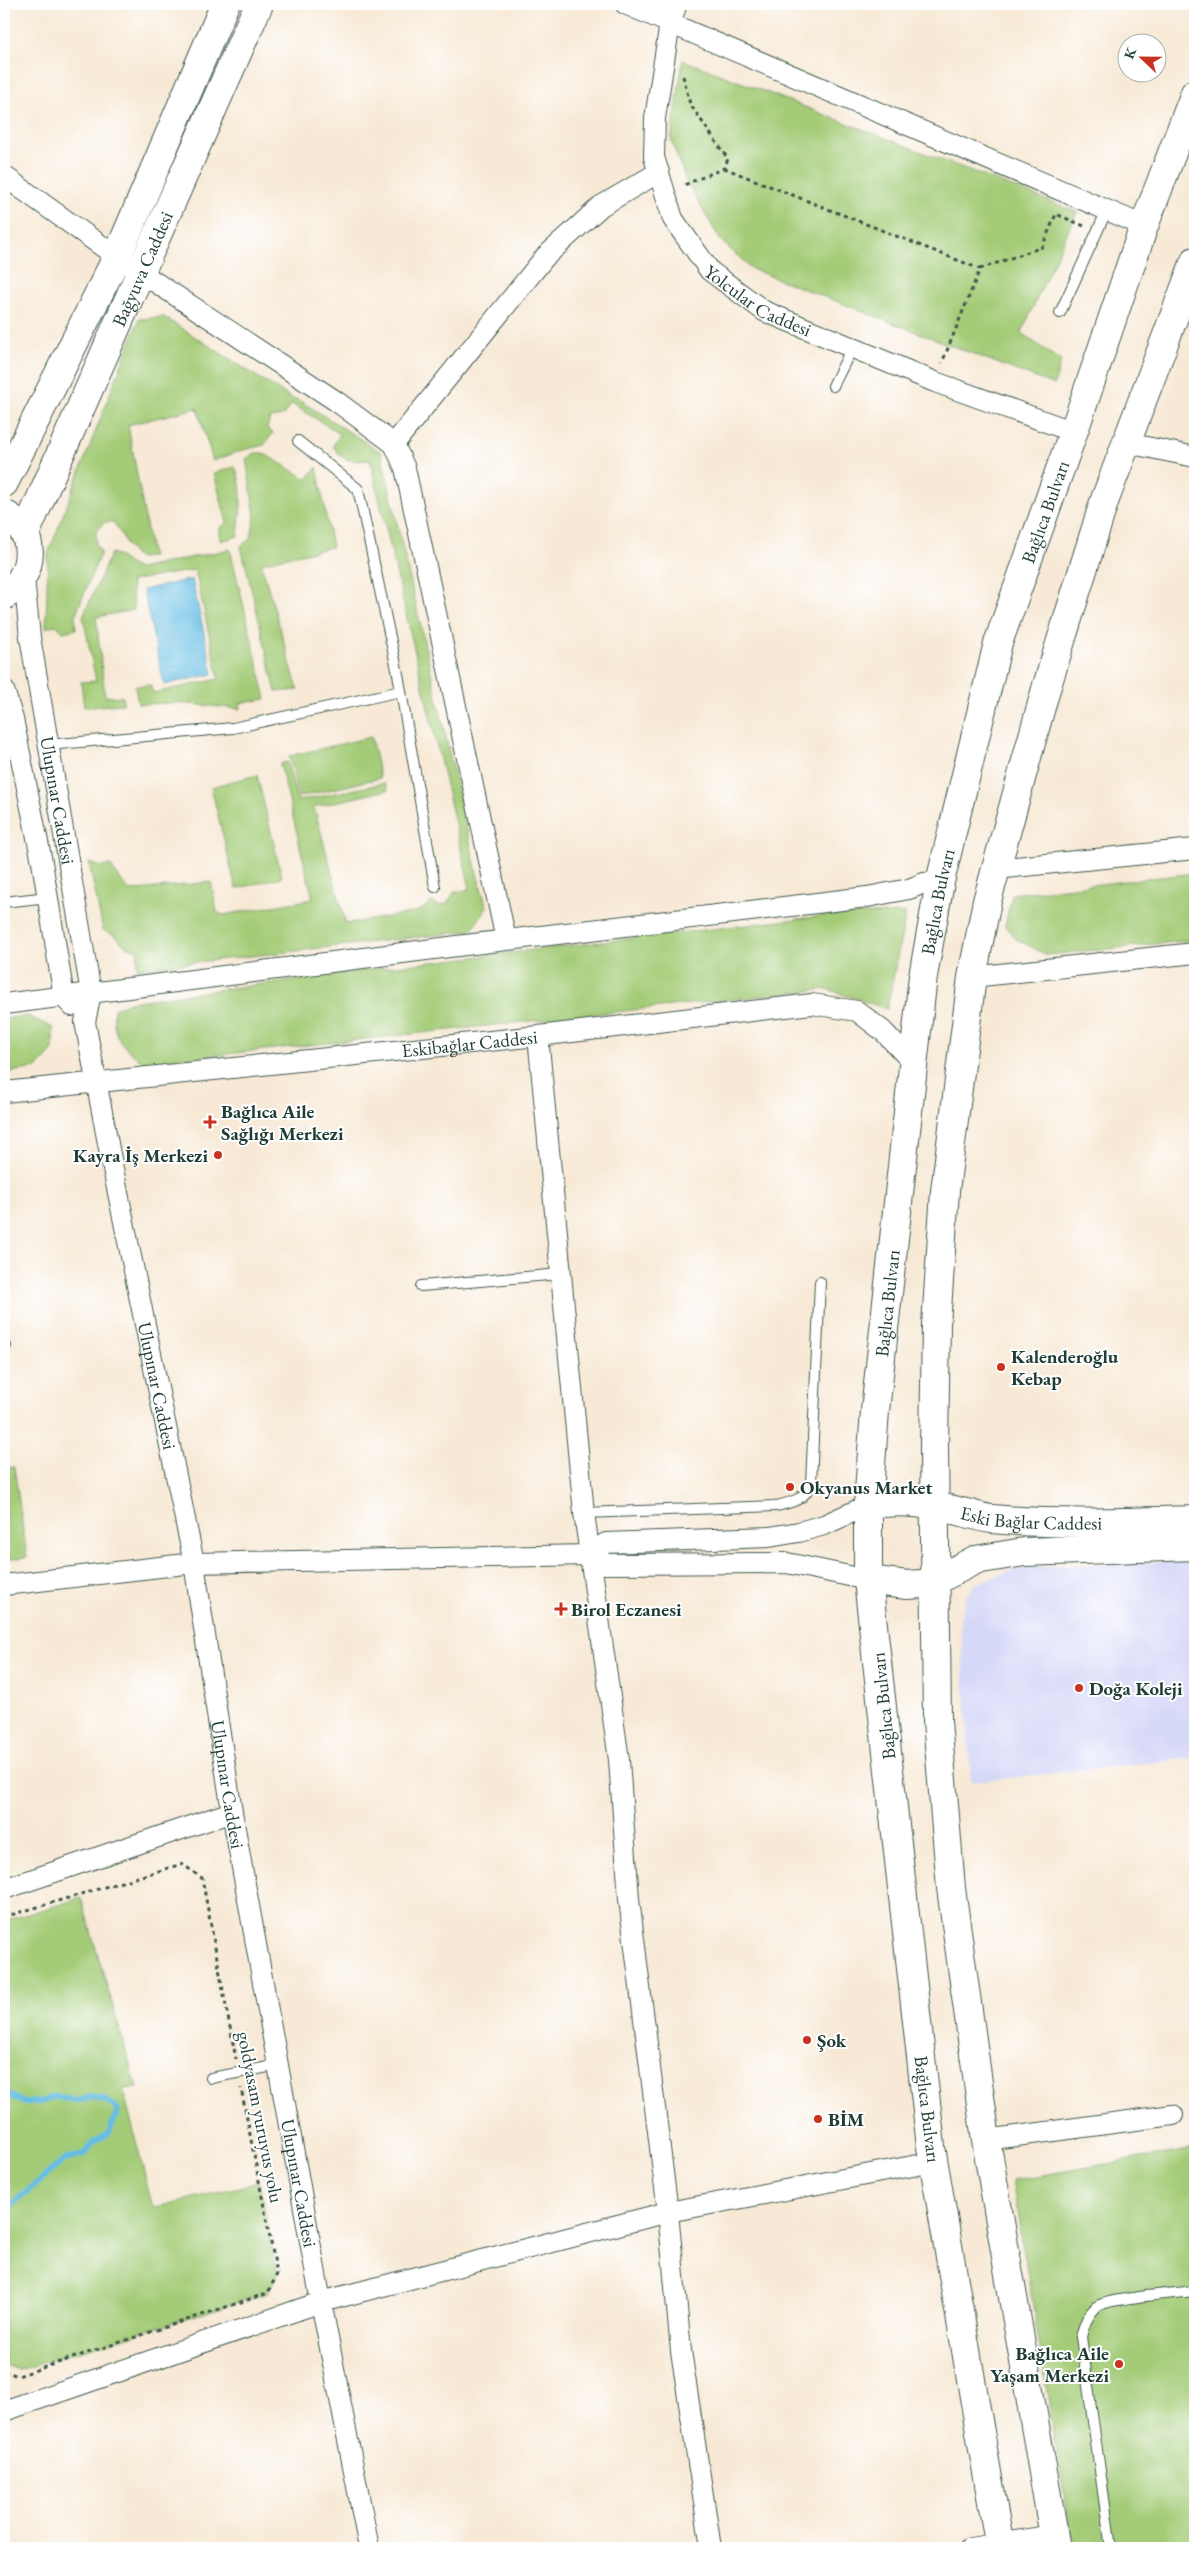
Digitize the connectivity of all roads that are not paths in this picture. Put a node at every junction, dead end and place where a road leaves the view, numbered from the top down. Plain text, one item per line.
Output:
1 (225, 4) edge
2 (259, 4) edge
3 (625, 4) edge
4 (677, 4) edge
5 (670, 23) junction
6 (1195, 92) edge
7 (659, 172) junction
8 (4, 176) edge
9 (1107, 210) junction
10 (1144, 226) junction
11 (117, 257) junction
12 (1195, 261) edge
13 (140, 272) junction
14 (1060, 313) dead end
15 (852, 348) junction
16 (833, 386) dead end
17 (1074, 432) junction
18 (298, 442) dead end
19 (1127, 443) junction
20 (394, 444) junction
21 (1195, 456) edge
22 (4, 483) edge
23 (4, 514) edge
24 (24, 534) junction
25 (24, 578) junction
26 (4, 596) edge
27 (4, 690) edge
28 (401, 691) junction
29 (48, 745) junction
30 (1195, 850) edge
31 (996, 869) junction
32 (940, 882) junction
33 (435, 887) dead end
34 (48, 897) junction
35 (4, 902) edge
36 (506, 940) junction
37 (1195, 953) edge
38 (972, 977) junction
39 (91, 993) junction
40 (64, 997) junction
41 (4, 1004) edge
42 (85, 1022) junction
43 (538, 1036) junction
44 (914, 1064) junction
45 (96, 1083) junction
46 (4, 1092) edge
47 (561, 1274) junction
48 (820, 1282) dead end
49 (421, 1286) dead end
50 (868, 1504) junction
51 (936, 1506) junction
52 (584, 1513) junction
53 (1195, 1520) edge
54 (1195, 1546) edge
55 (589, 1555) junction
56 (194, 1563) junction
57 (868, 1580) junction
58 (937, 1580) junction
59 (4, 1585) edge
60 (232, 1812) junction
61 (4, 1889) edge
62 (278, 2065) junction
63 (211, 2078) dead end
64 (1173, 2116) dead end
65 (986, 2140) junction
66 (934, 2162) junction
67 (668, 2212) junction
68 (1195, 2291) edge
69 (321, 2302) junction
70 (4, 2411) edge
71 (1055, 2542) edge
72 (999, 2545) edge
73 (369, 2548) edge
74 (711, 2548) edge
75 (970, 2548) edge
76 (1111, 2548) edge

1 - 11 main road, Bağyuva Caddesi
2 - 13 main road, Bağyuva Caddesi
3 - 5 street
4 - 5 street, Yolcular Caddesi
5 - 7 street, Yolcular Caddesi
5 - 9 street
6 - 10 main road, Bağlıca Bulvarı
7 - 15 street, Yolcular Caddesi
7 - 20 street
8 - 11 street
9 - 10 street
9 - 14 lane
10 - 17 main road, Bağlıca Bulvarı
11 - 13 street
11 - 22 main road, Bağyuva Caddesi
12 - 19 main road
13 - 20 street
13 - 24 main road, Bağyuva Caddesi
15 - 16 lane
15 - 17 street, Yolcular Caddesi
17 - 32 main road, Bağlıca Bulvarı
18 - 28 lane
19 - 21 street
19 - 31 main road
20 - 36 street
23 - 24 main road
24 - 25 main road
25 - 26 main road
25 - 29 street, Ulupınar Caddesi
27 - 34 street, Ulupınar Caddesi
28 - 29 lane
28 - 33 lane
29 - 39 street, Ulupınar Caddesi
30 - 31 street
31 - 38 main road
32 - 36 street
32 - 44 main road, Bağlıca Bulvarı
34 - 35 lane
34 - 40 street, Ulupınar Caddesi
36 - 39 street
37 - 38 street
38 - 51 main road
39 - 40 street
39 - 42 street, Ulupınar Caddesi
40 - 41 street
40 - 42 street, Ulupınar Caddesi
42 - 45 street, Ulupınar Caddesi
43 - 44 street, Eskibağlar Caddesi
43 - 45 street, Eskibağlar Caddesi
43 - 47 street
44 - 50 main road, Bağlıca Bulvarı
45 - 46 street, Eskibağlar Caddesi
45 - 56 street, Ulupınar Caddesi
47 - 49 lane
47 - 52 street
48 - 52 lane
50 - 51 main road, Eski Bağlar Caddesi
50 - 55 street
50 - 57 main road, Bağlıca Bulvarı
51 - 53 main road, Eski Bağlar Caddesi
51 - 58 main road
52 - 55 street
54 - 58 main road
55 - 56 street
55 - 57 street
55 - 67 street
56 - 59 street
56 - 60 street, Ulupınar Caddesi
57 - 58 main road
57 - 66 main road, Bağlıca Bulvarı
58 - 65 main road
60 - 61 street
60 - 62 street, Ulupınar Caddesi
62 - 63 lane
62 - 69 street, Ulupınar Caddesi
64 - 65 street
65 - 71 main road
66 - 67 street
66 - 72 main road, Bağlıca Bulvarı
67 - 69 street
67 - 74 street
68 - 76 lane
69 - 70 street
69 - 73 street, Ulupınar Caddesi
71 - 72 street
72 - 75 street

